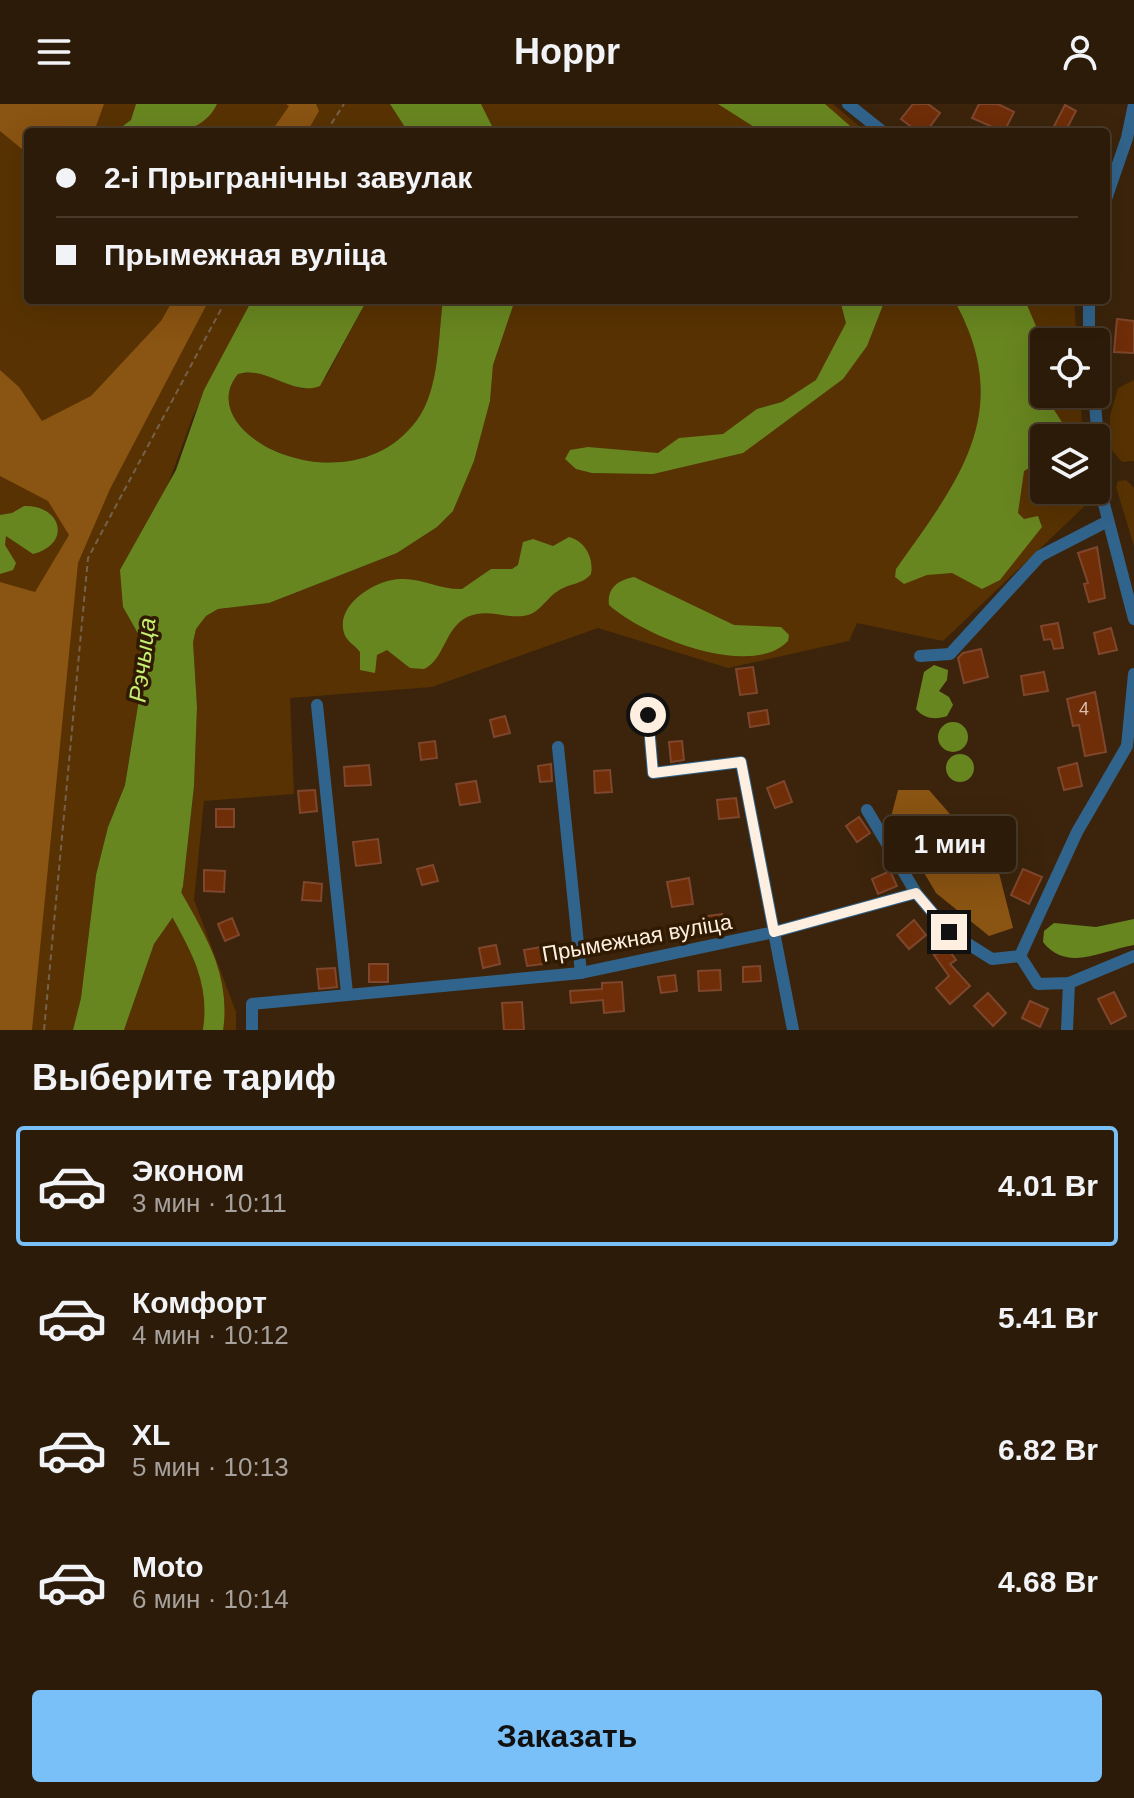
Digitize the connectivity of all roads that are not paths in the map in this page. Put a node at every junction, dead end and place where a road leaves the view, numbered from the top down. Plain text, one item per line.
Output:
1 (848, 104) edge
2 (1134, 104) edge
3 (878, 128) edge
4 (1110, 187) edge
5 (1089, 304) edge
6 (1089, 328) edge
7 (1096, 408) edge
8 (1108, 521) junction
9 (1134, 619) edge
10 (920, 656) dead end
11 (1134, 674) edge
12 (317, 705) dead end
13 (648, 715) dead end
14 (1131, 746) edge
15 (558, 747) dead end
16 (867, 810) dead end
17 (916, 893) junction
18 (774, 932) junction
19 (1020, 956) junction
20 (1134, 956) edge
21 (581, 973) junction
22 (1069, 983) junction
23 (347, 993) junction
24 (252, 1030) edge
25 (793, 1030) edge
26 (1067, 1030) edge

1 - 3 street
2 - 4 street
5 - 6 street
7 - 8 street
8 - 9 street
8 - 10 street
11 - 14 street
12 - 23 street
13 - 18 street
14 - 19 street
15 - 21 street
16 - 17 street
17 - 18 street, Прымежная вуліца
17 - 19 street
18 - 21 street, Прымежная вуліца
18 - 25 street
19 - 22 street
20 - 22 street
21 - 23 street, Прымежная вуліца
22 - 26 street
23 - 24 street, Прымежная вуліца

